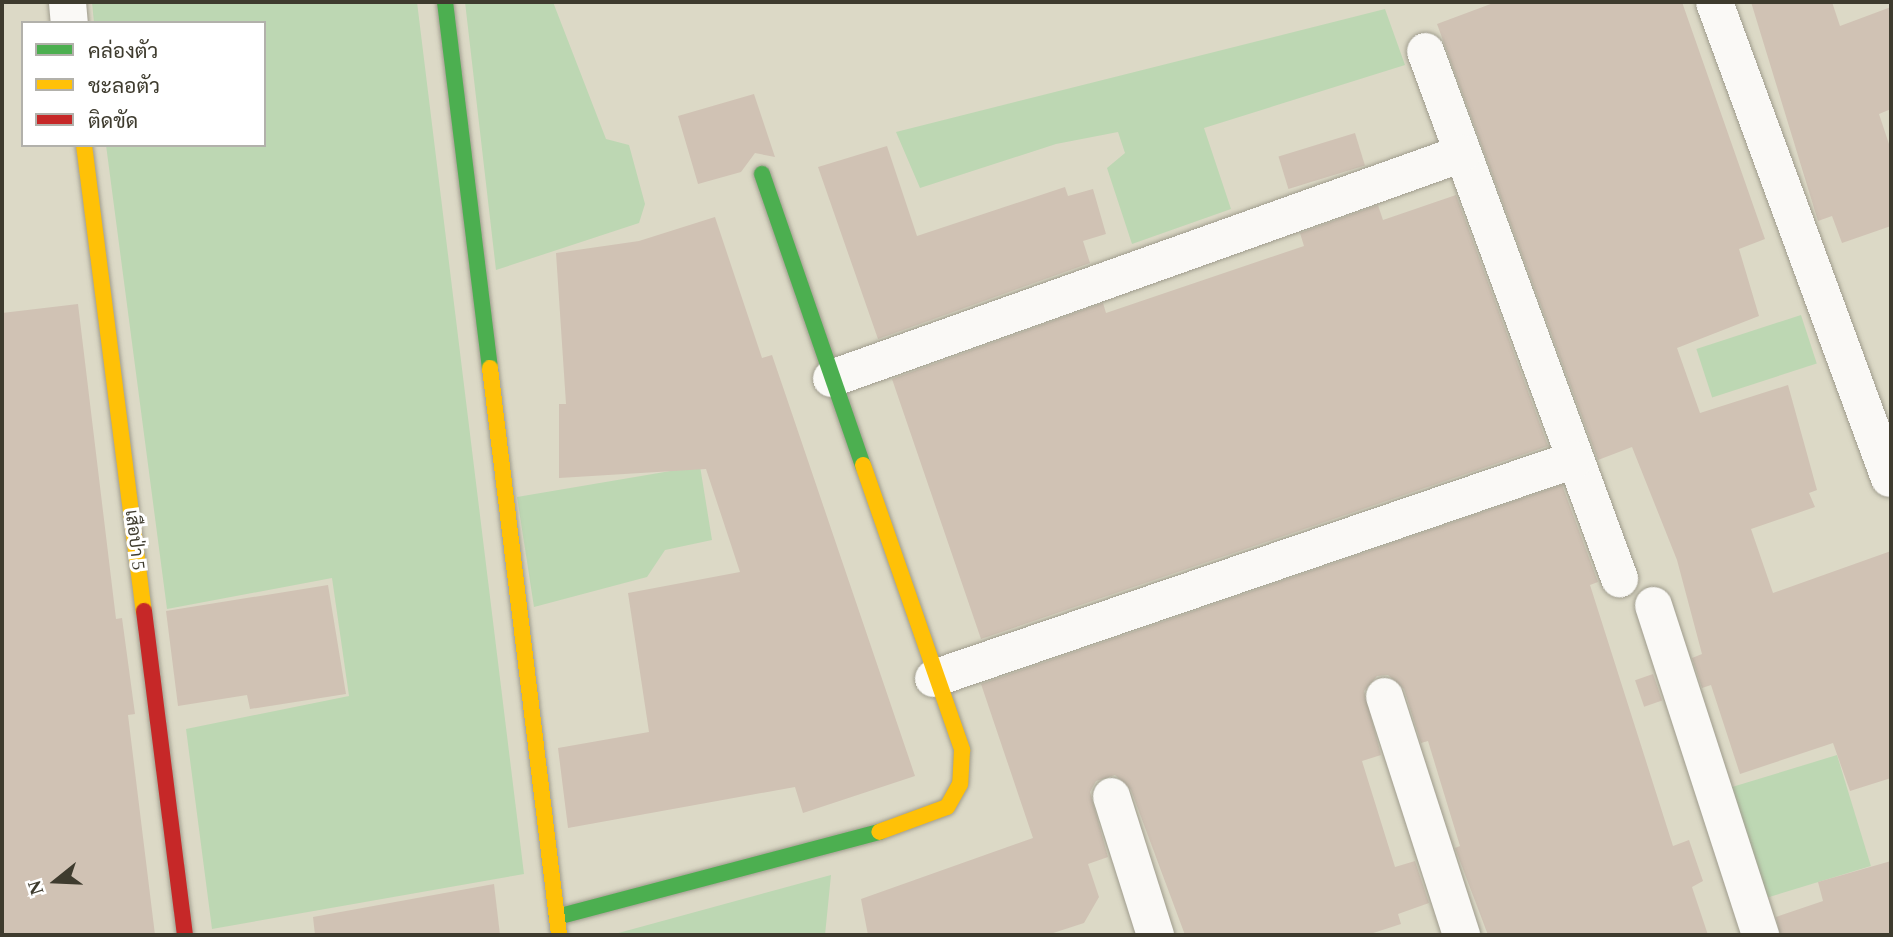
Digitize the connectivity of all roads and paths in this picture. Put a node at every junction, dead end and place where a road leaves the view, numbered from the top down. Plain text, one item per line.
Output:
1 (67, 2) edge
2 (444, 2) edge
3 (1714, 2) edge
4 (69, 21) edge
5 (1425, 51) dead end
6 (84, 147) edge
7 (1462, 153) junction
8 (762, 174) dead end
9 (831, 378) junction
10 (1574, 459) junction
11 (1889, 478) dead end
12 (1619, 578) dead end
13 (1653, 605) dead end
14 (933, 678) junction
15 (1384, 696) dead end
16 (1111, 796) dead end
17 (557, 917) junction
18 (185, 935) edge
19 (559, 935) edge
20 (1155, 935) edge
21 (1461, 935) edge
22 (1760, 935) edge

1 - 4 street
2 - 17 street
3 - 11 street
5 - 7 street
6 - 18 street, เสือป่า 5
7 - 9 street
7 - 10 street
8 - 9 street
9 - 14 street
10 - 12 street
10 - 14 street
13 - 22 street
14 - 17 street
15 - 21 street
16 - 20 street
17 - 19 street

